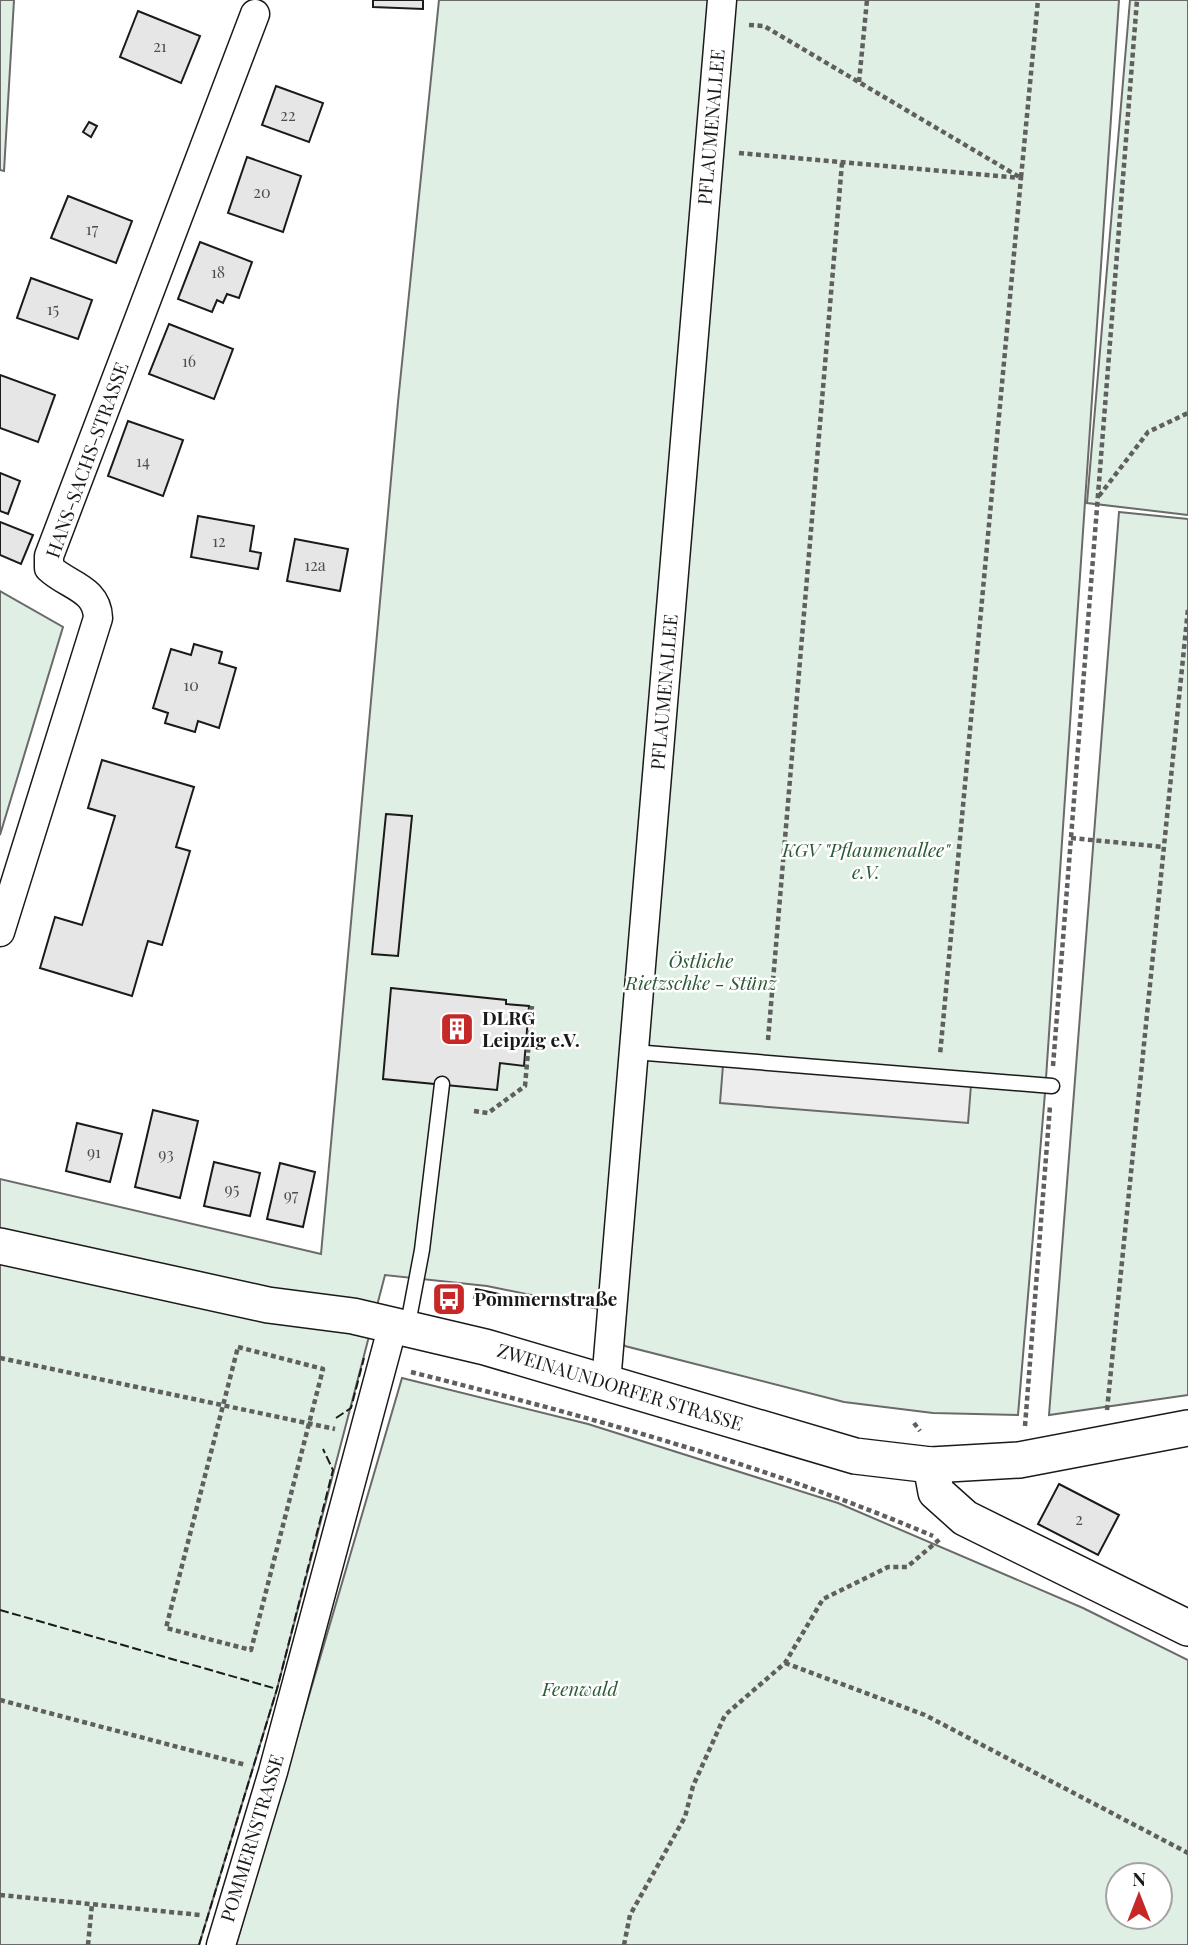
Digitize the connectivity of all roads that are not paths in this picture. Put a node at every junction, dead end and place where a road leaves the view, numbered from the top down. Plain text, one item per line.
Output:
1 (721, 12) edge
2 (255, 14) dead end
3 (0, 932) edge
4 (634, 1052) junction
5 (442, 1084) dead end
6 (1052, 1086) dead end
7 (0, 1246) edge
8 (400, 1327) junction
9 (606, 1383) junction
10 (1188, 1428) edge
11 (931, 1465) junction
12 (1188, 1628) edge
13 (220, 1945) edge

1 - 4 street, PFLAUMENALLEE
2 - 3 street, HANS-SACHS-STRASSE
4 - 6 lane
4 - 9 street, PFLAUMENALLEE
5 - 8 lane
7 - 8 street, ZWEINAUNDORFER STRASSE
8 - 9 street, ZWEINAUNDORFER STRASSE
8 - 13 street, POMMERNSTRASSE
9 - 11 street, ZWEINAUNDORFER STRASSE
10 - 11 street, ZWEINAUNDORFER STRASSE
11 - 12 street

